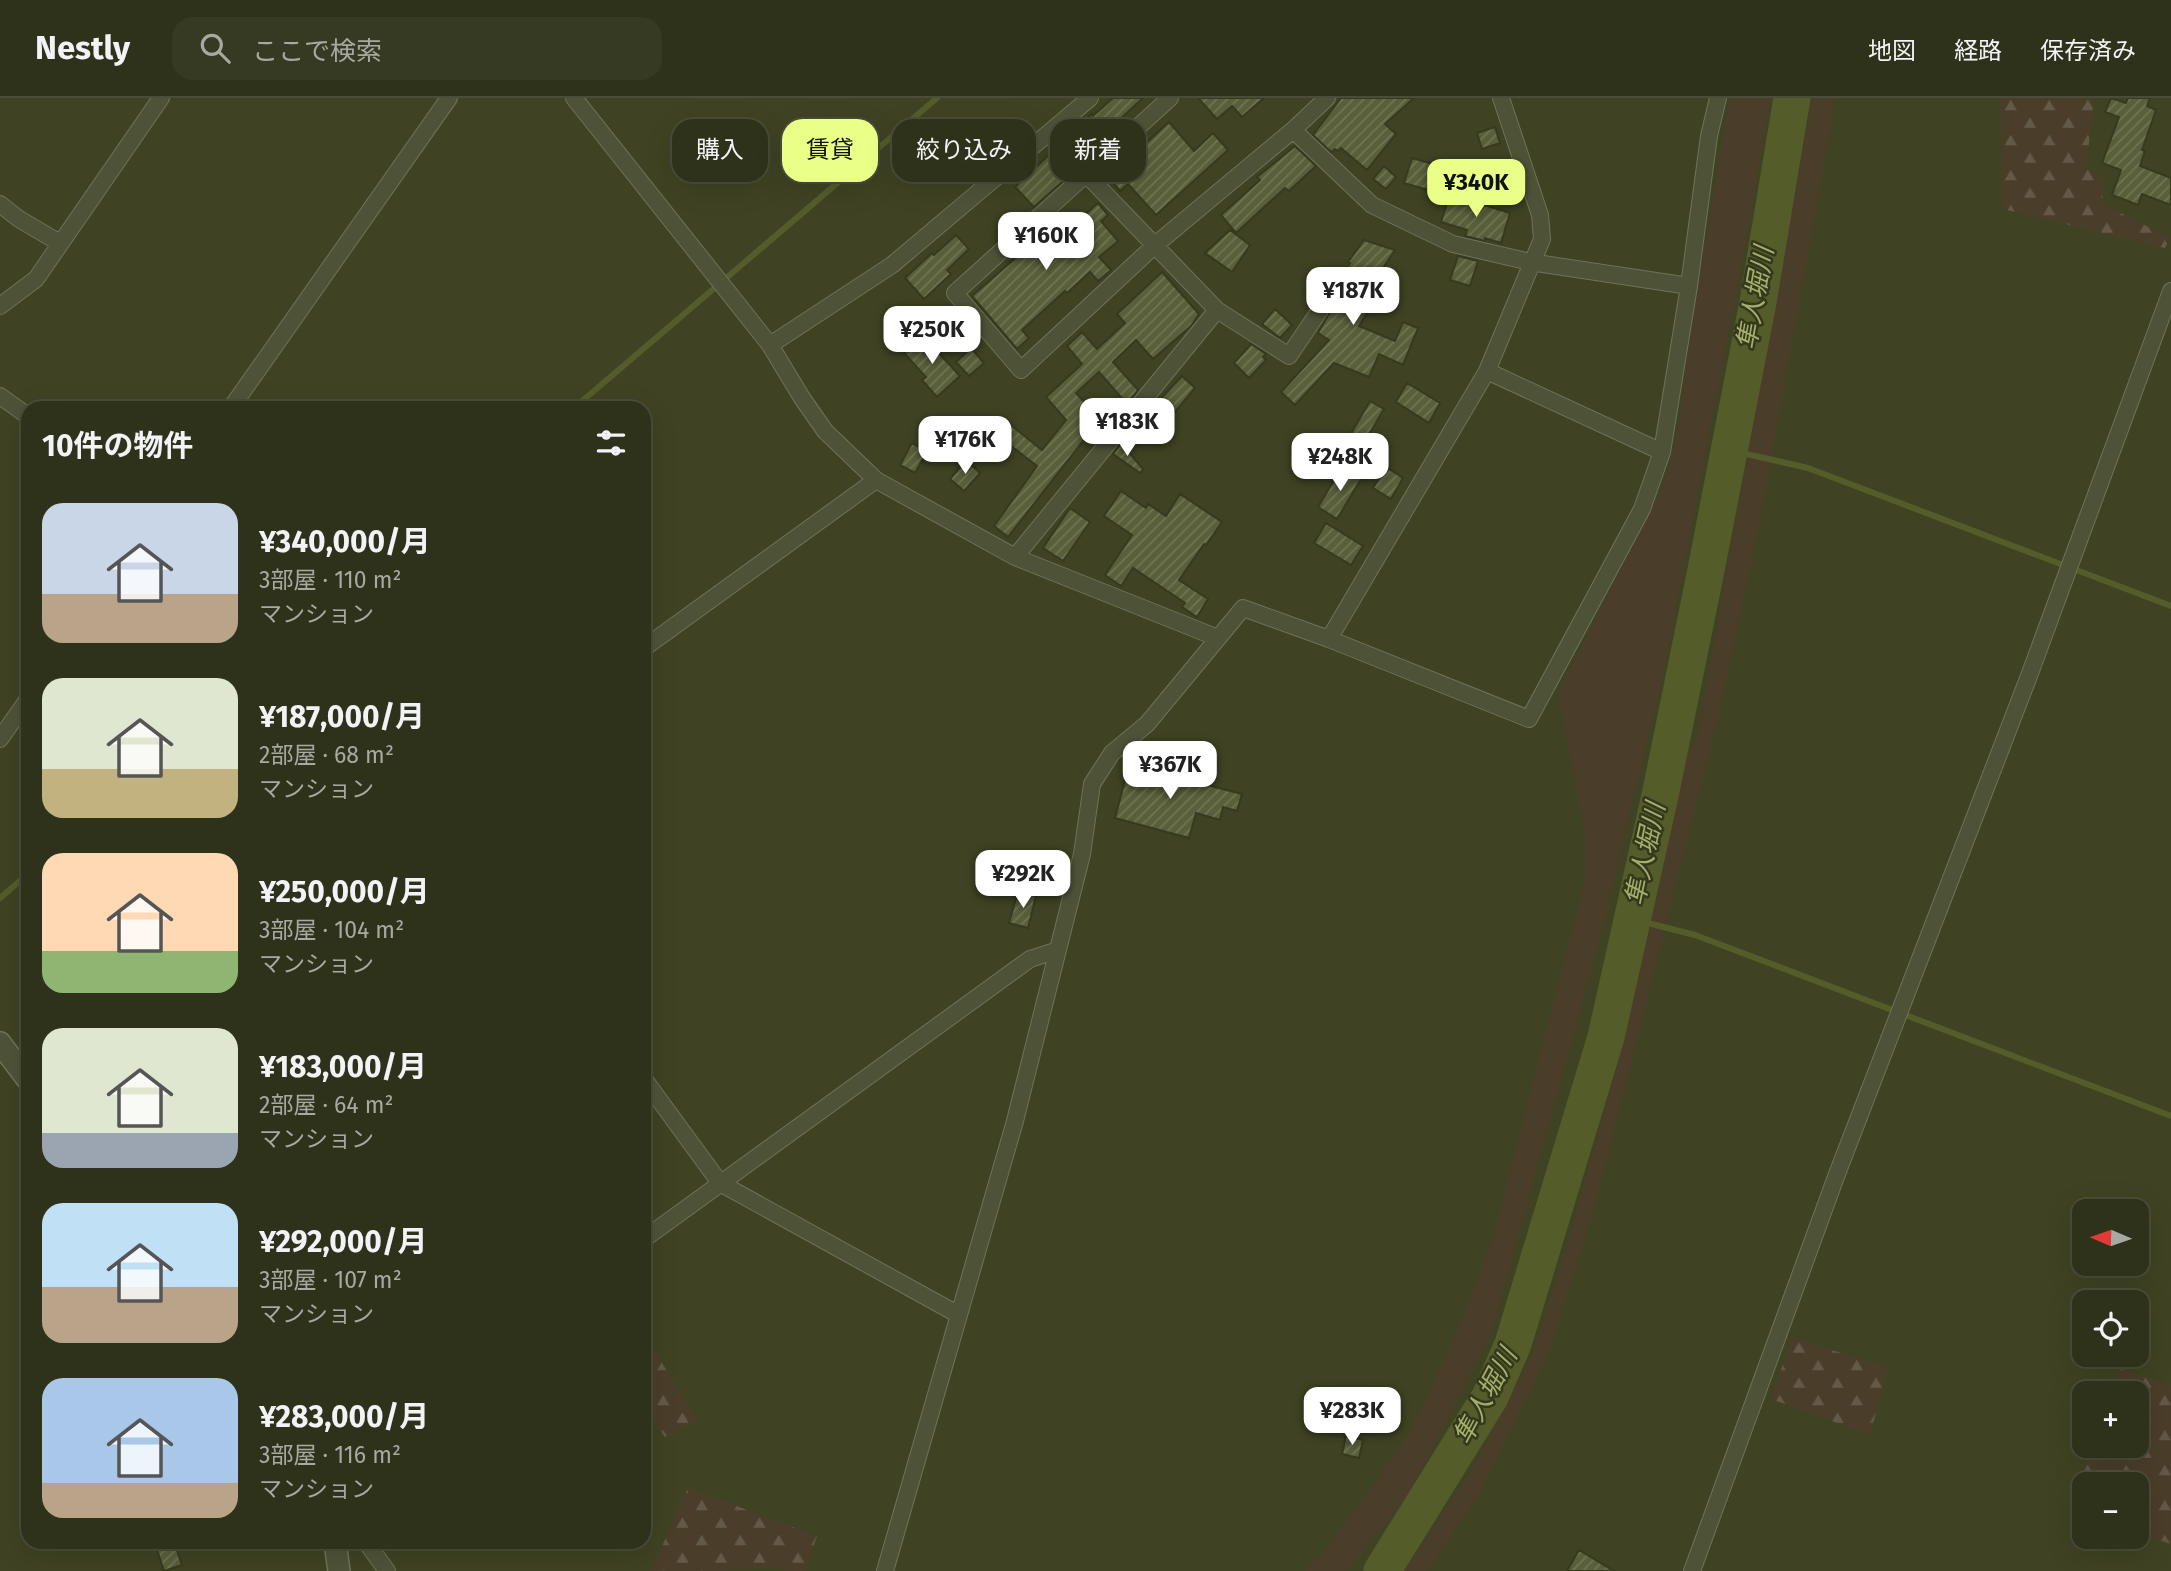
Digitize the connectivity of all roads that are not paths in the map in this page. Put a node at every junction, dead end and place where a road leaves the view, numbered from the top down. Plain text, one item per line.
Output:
1 (161, 98) edge
2 (449, 98) edge
3 (574, 98) edge
4 (1090, 98) edge
5 (1170, 98) edge
6 (1327, 98) edge
7 (1501, 98) edge
8 (1718, 98) edge
9 (1146, 119) edge
10 (1293, 130) junction
11 (1075, 182) edge
12 (1094, 182) edge
13 (0, 204) edge
14 (60, 243) junction
15 (1154, 246) junction
16 (1530, 262) junction
17 (1689, 286) junction
18 (2171, 291) edge
19 (0, 306) edge
20 (1217, 310) junction
21 (1320, 310) dead end
22 (771, 345) junction
23 (1487, 371) junction
24 (0, 396) edge
25 (236, 401) edge
26 (21, 411) edge
27 (1662, 452) junction
28 (876, 480) junction
29 (1015, 557) junction
30 (1218, 638) junction
31 (1329, 639) junction
32 (651, 643) edge
33 (21, 709) edge
34 (0, 739) edge
35 (1058, 950) junction
36 (0, 1045) edge
37 (21, 1071) edge
38 (651, 1089) edge
39 (720, 1183) junction
40 (651, 1233) edge
41 (959, 1315) junction
42 (336, 1549) edge
43 (371, 1549) edge
44 (339, 1571) edge
45 (387, 1571) edge
46 (885, 1571) edge
47 (1692, 1571) edge

1 - 14 street
2 - 25 street
3 - 22 street
4 - 22 street
5 - 9 street
6 - 10 street
7 - 16 street
8 - 17 street
10 - 15 street
10 - 16 street
11 - 15 street
12 - 15 street
13 - 14 street
14 - 19 street
15 - 20 street
16 - 17 street
16 - 23 street
17 - 27 street
18 - 47 street
20 - 21 street
20 - 29 street
22 - 28 street
23 - 27 street
23 - 31 street
24 - 26 street
27 - 31 street
28 - 29 street
28 - 32 street
29 - 30 street
30 - 31 street
30 - 35 street
33 - 34 street
35 - 39 street
35 - 41 street
36 - 37 street
38 - 39 street
39 - 40 street
39 - 41 street
41 - 46 street
42 - 44 street
43 - 45 street

